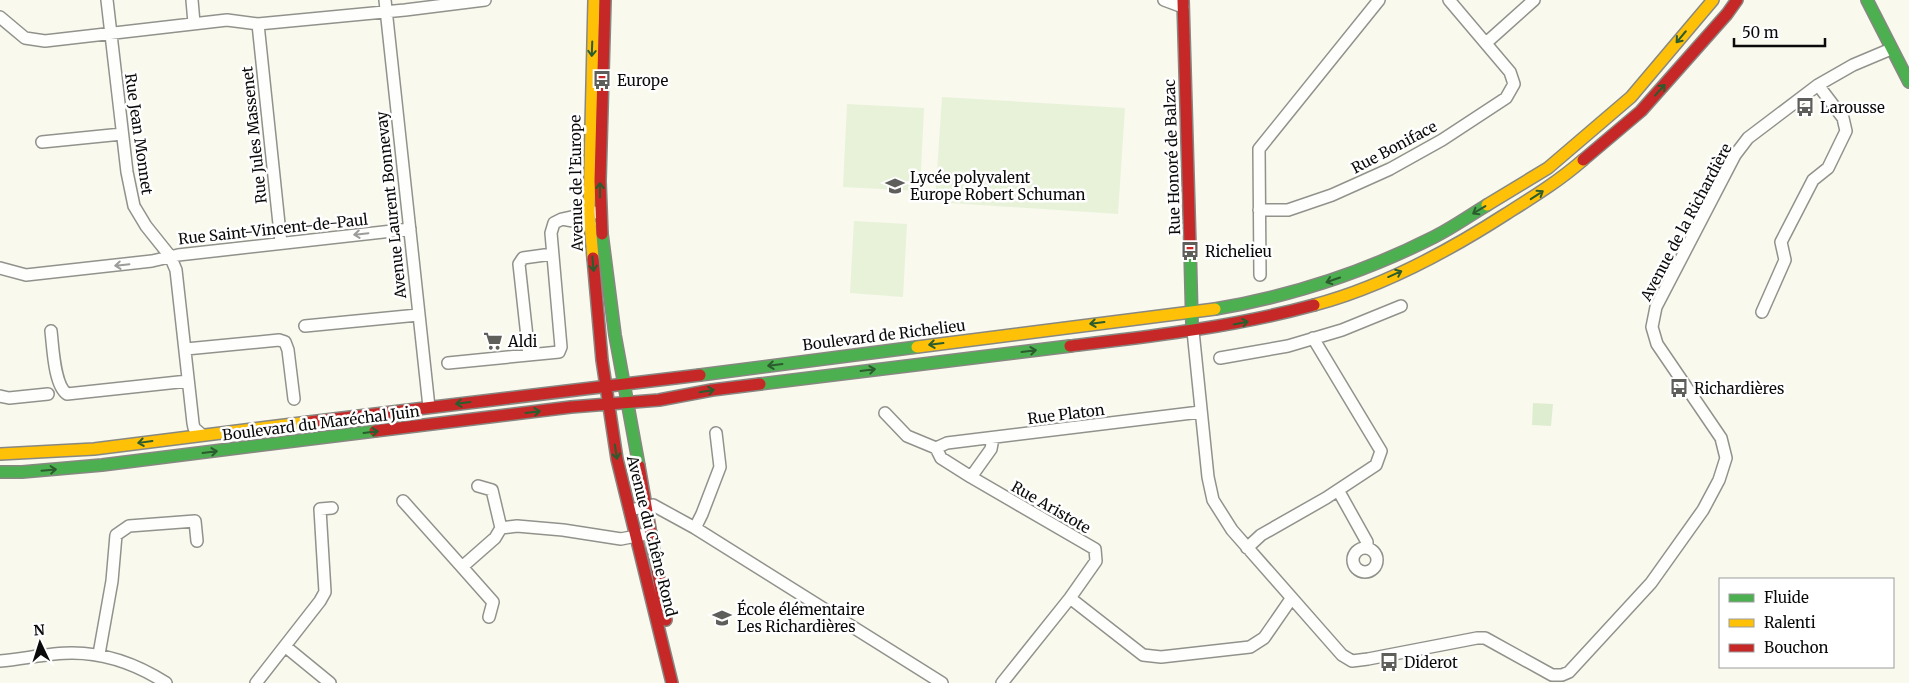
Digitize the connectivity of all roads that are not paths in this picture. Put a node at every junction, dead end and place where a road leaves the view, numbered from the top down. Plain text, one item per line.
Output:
1 (107, 0) edge
2 (192, 0) edge
3 (485, 0) edge
4 (594, 0) edge
5 (605, 0) edge
6 (1164, 0) edge
7 (1379, 0) edge
8 (1449, 0) edge
9 (1534, 0) edge
10 (1713, 0) edge
11 (1738, 0) edge
12 (1867, 0) edge
13 (1183, 4) edge
14 (386, 6) edge
15 (0, 17) edge
16 (194, 23) junction
17 (258, 24) junction
18 (111, 34) junction
19 (1486, 43) junction
20 (1891, 48) junction
21 (1909, 82) edge
22 (1818, 85) junction
23 (122, 134) junction
24 (42, 142) dead end
25 (1259, 210) junction
26 (589, 212) junction
27 (562, 218) junction
28 (590, 224) junction
29 (410, 229) junction
30 (281, 243) junction
31 (603, 243) junction
32 (552, 254) junction
33 (170, 256) junction
34 (0, 268) edge
35 (1260, 275) dead end
36 (1401, 306) dead end
37 (1762, 312) dead end
38 (1191, 313) junction
39 (418, 315) junction
40 (305, 326) dead end
41 (51, 331) dead end
42 (1192, 331) junction
43 (1314, 338) junction
44 (186, 349) junction
45 (529, 355) junction
46 (1220, 358) dead end
47 (619, 359) joint
48 (448, 363) dead end
49 (188, 381) junction
50 (581, 389) joint
51 (625, 393) junction
52 (48, 394) dead end
53 (608, 395) junction
54 (0, 396) edge
55 (294, 399) dead end
56 (429, 407) junction
57 (1200, 412) junction
58 (885, 413) dead end
59 (716, 433) dead end
60 (201, 434) junction
61 (993, 438) junction
62 (936, 448) junction
63 (0, 454) edge
64 (0, 472) edge
65 (971, 477) junction
66 (478, 486) dead end
67 (1338, 490) junction
68 (404, 501) dead end
69 (646, 506) junction
70 (332, 508) dead end
71 (630, 510) junction
72 (501, 528) junction
73 (694, 528) junction
74 (651, 533) junction
75 (636, 537) junction
76 (197, 541) dead end
77 (1247, 548) junction
78 (1367, 548) dead end
79 (462, 568) junction
80 (1070, 598) junction
81 (1291, 599) junction
82 (488, 617) dead end
83 (286, 647) junction
84 (99, 654) junction
85 (0, 661) edge
86 (166, 683) edge
87 (256, 683) edge
88 (330, 683) edge
89 (674, 683) edge
90 (942, 683) edge
91 (1002, 683) edge

1 - 18 street, Rue Jean Monnet
2 - 16 street
3 - 14 street
4 -> 26 main road, Avenue de l’Europe
31 -> 5 main road, Avenue de l’Europe
6 - 13 street
7 - 25 street
8 - 19 street
9 - 19 street
10 -> 38 main road, Boulevard de Richelieu
42 -> 11 main road
12 - 20 main road
13 - 38 main road, Rue Honoré de Balzac
14 - 17 street
14 - 29 street, Avenue Laurent Bonnevay
15 - 18 street
16 - 17 street
16 - 18 street
17 - 30 street, Rue Jules Massenet
18 - 23 street, Rue Jean Monnet
19 - 25 street, Rue Boniface
20 - 21 main road
20 - 22 street, Avenue de la Richardière
22 - 37 street
22 - 81 street, Avenue de la Richardière
23 - 24 street
23 - 33 street, Rue Jean Monnet
25 - 35 street
26 - 27 street
26 - 28 main road, Avenue de l’Europe
26 - 31 street
27 - 28 street
27 - 32 street
28 -> 53 main road, Avenue de l’Europe
29 -> 30 street, Rue Saint-Vincent-de-Paul
29 - 39 street, Avenue Laurent Bonnevay
30 - 33 street, Rue Saint-Vincent-de-Paul
31 - 47 main road, Avenue de l’Europe
32 - 45 street
32 - 45 street
33 -> 34 street, Rue Saint-Vincent-de-Paul
33 - 44 street, Rue Jean Monnet
36 - 43 street
38 - 42 main road
38 -> 51 main road, Boulevard de Richelieu
39 - 40 street
39 - 56 street, Avenue Laurent Bonnevay
41 - 49 street
51 -> 42 main road, Boulevard du Maréchal Juin
42 - 57 street, Avenue de la Richardière
43 - 46 street
43 - 67 street
44 - 49 street, Rue Jean Monnet
44 - 55 street
45 - 48 street
47 - 51 main road, Avenue du Chêne Rond
49 - 60 street, Rue Jean Monnet
50 - 53 main road, Boulevard de Richelieu
50 -> 56 main road, Boulevard du Maréchal Juin
51 - 53 main road, Boulevard de Richelieu
51 - 53 main road, Boulevard du Maréchal Juin
51 - 69 main road, Avenue du Chêne Rond
52 - 54 street
64 -> 53 main road, Boulevard du Maréchal Juin
53 -> 71 main road, Avenue du Chêne Rond
56 - 60 main road, Boulevard du Maréchal Juin
57 - 61 street, Rue Platon
57 - 77 street, Avenue de la Richardière
58 - 62 street, Rue Aristote
59 - 73 street
60 -> 63 main road, Boulevard du Maréchal Juin
61 - 62 street, Rue Platon
61 - 65 street
62 - 65 street, Rue Aristote
65 - 80 street, Rue Aristote
66 - 72 street
67 - 77 street
67 - 78 street
68 - 79 street
69 - 71 street
69 - 73 street
69 - 74 main road, Avenue du Chêne Rond
70 - 83 street
71 - 75 main road, Avenue du Chêne Rond
72 - 75 street
72 - 79 street
73 - 90 street
74 - 75 street
74 - 89 main road, Avenue du Chêne Rond
75 - 89 main road, Avenue du Chêne Rond
76 - 84 street
77 - 81 street, Avenue de la Richardière
79 - 82 street
80 - 81 street
80 - 91 street, Rue Aristote
83 - 87 street
83 - 88 street
84 - 85 street
84 - 86 street

